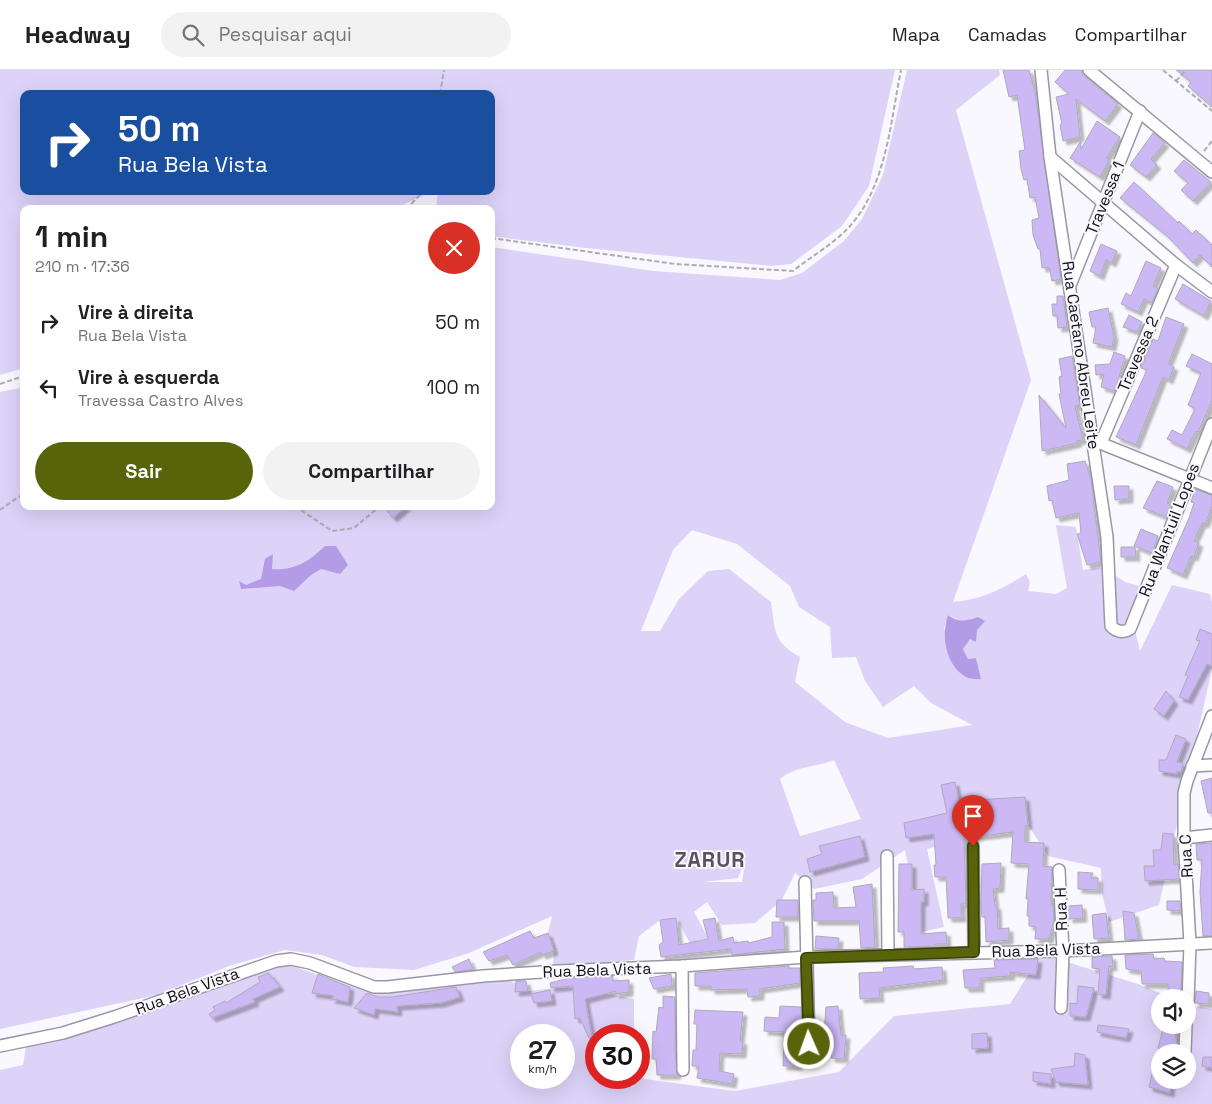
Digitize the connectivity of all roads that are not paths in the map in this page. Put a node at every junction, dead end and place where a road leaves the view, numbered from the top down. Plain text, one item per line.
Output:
1 (1041, 70) edge
2 (1089, 70) edge
3 (1140, 111) junction
4 (1050, 157) junction
5 (1212, 172) edge
6 (1102, 201) junction
7 (1176, 265) junction
8 (1070, 285) junction
9 (1212, 292) edge
10 (1212, 424) edge
11 (1097, 442) junction
12 (1189, 477) junction
13 (1212, 488) edge
14 (1123, 632) joint
15 (1212, 716) edge
16 (1212, 765) edge
17 (1192, 766) junction
18 (1212, 834) edge
19 (1184, 838) junction
20 (973, 846) dead end
21 (887, 856) dead end
22 (1060, 870) dead end
23 (805, 882) dead end
24 (1212, 943) edge
25 (1190, 944) junction
26 (1063, 951) junction
27 (974, 952) junction
28 (888, 954) junction
29 (806, 958) junction
30 (682, 966) junction
31 (1188, 989) edge
32 (1061, 1008) dead end
33 (809, 1044) dead end
34 (0, 1046) edge
35 (683, 1070) dead end

1 - 4 street, Rua Caetano Abreu Leite
2 - 3 street
3 - 5 street
3 - 6 street, Travessa 1
4 - 6 street
4 - 8 street, Rua Caetano Abreu Leite
6 - 7 street
6 - 8 street, Travessa 1
7 - 9 street
7 - 11 street, Travessa 2
8 - 11 street, Rua Caetano Abreu Leite
10 - 12 street, Rua Wantuil Lopes
11 - 12 street
11 - 14 street, Rua Caetano Abreu Leite
12 - 13 street
12 - 14 street, Rua Wantuil Lopes
15 - 17 street, Rua C
16 - 17 street
17 - 19 street, Rua C
18 - 19 street
19 - 25 street, Rua C
20 - 27 street
21 - 28 street
22 - 26 street, Rua H
23 - 29 street
24 - 25 street, Rua Bela Vista
25 - 26 street, Rua Bela Vista
25 - 31 street, Rua C
26 - 27 street, Rua Bela Vista
26 - 32 street, Rua H
27 - 28 street, Rua Bela Vista
28 - 29 street, Rua Bela Vista
29 - 30 street, Rua Bela Vista
29 - 33 street
30 - 34 street, Rua Bela Vista
30 - 35 street

